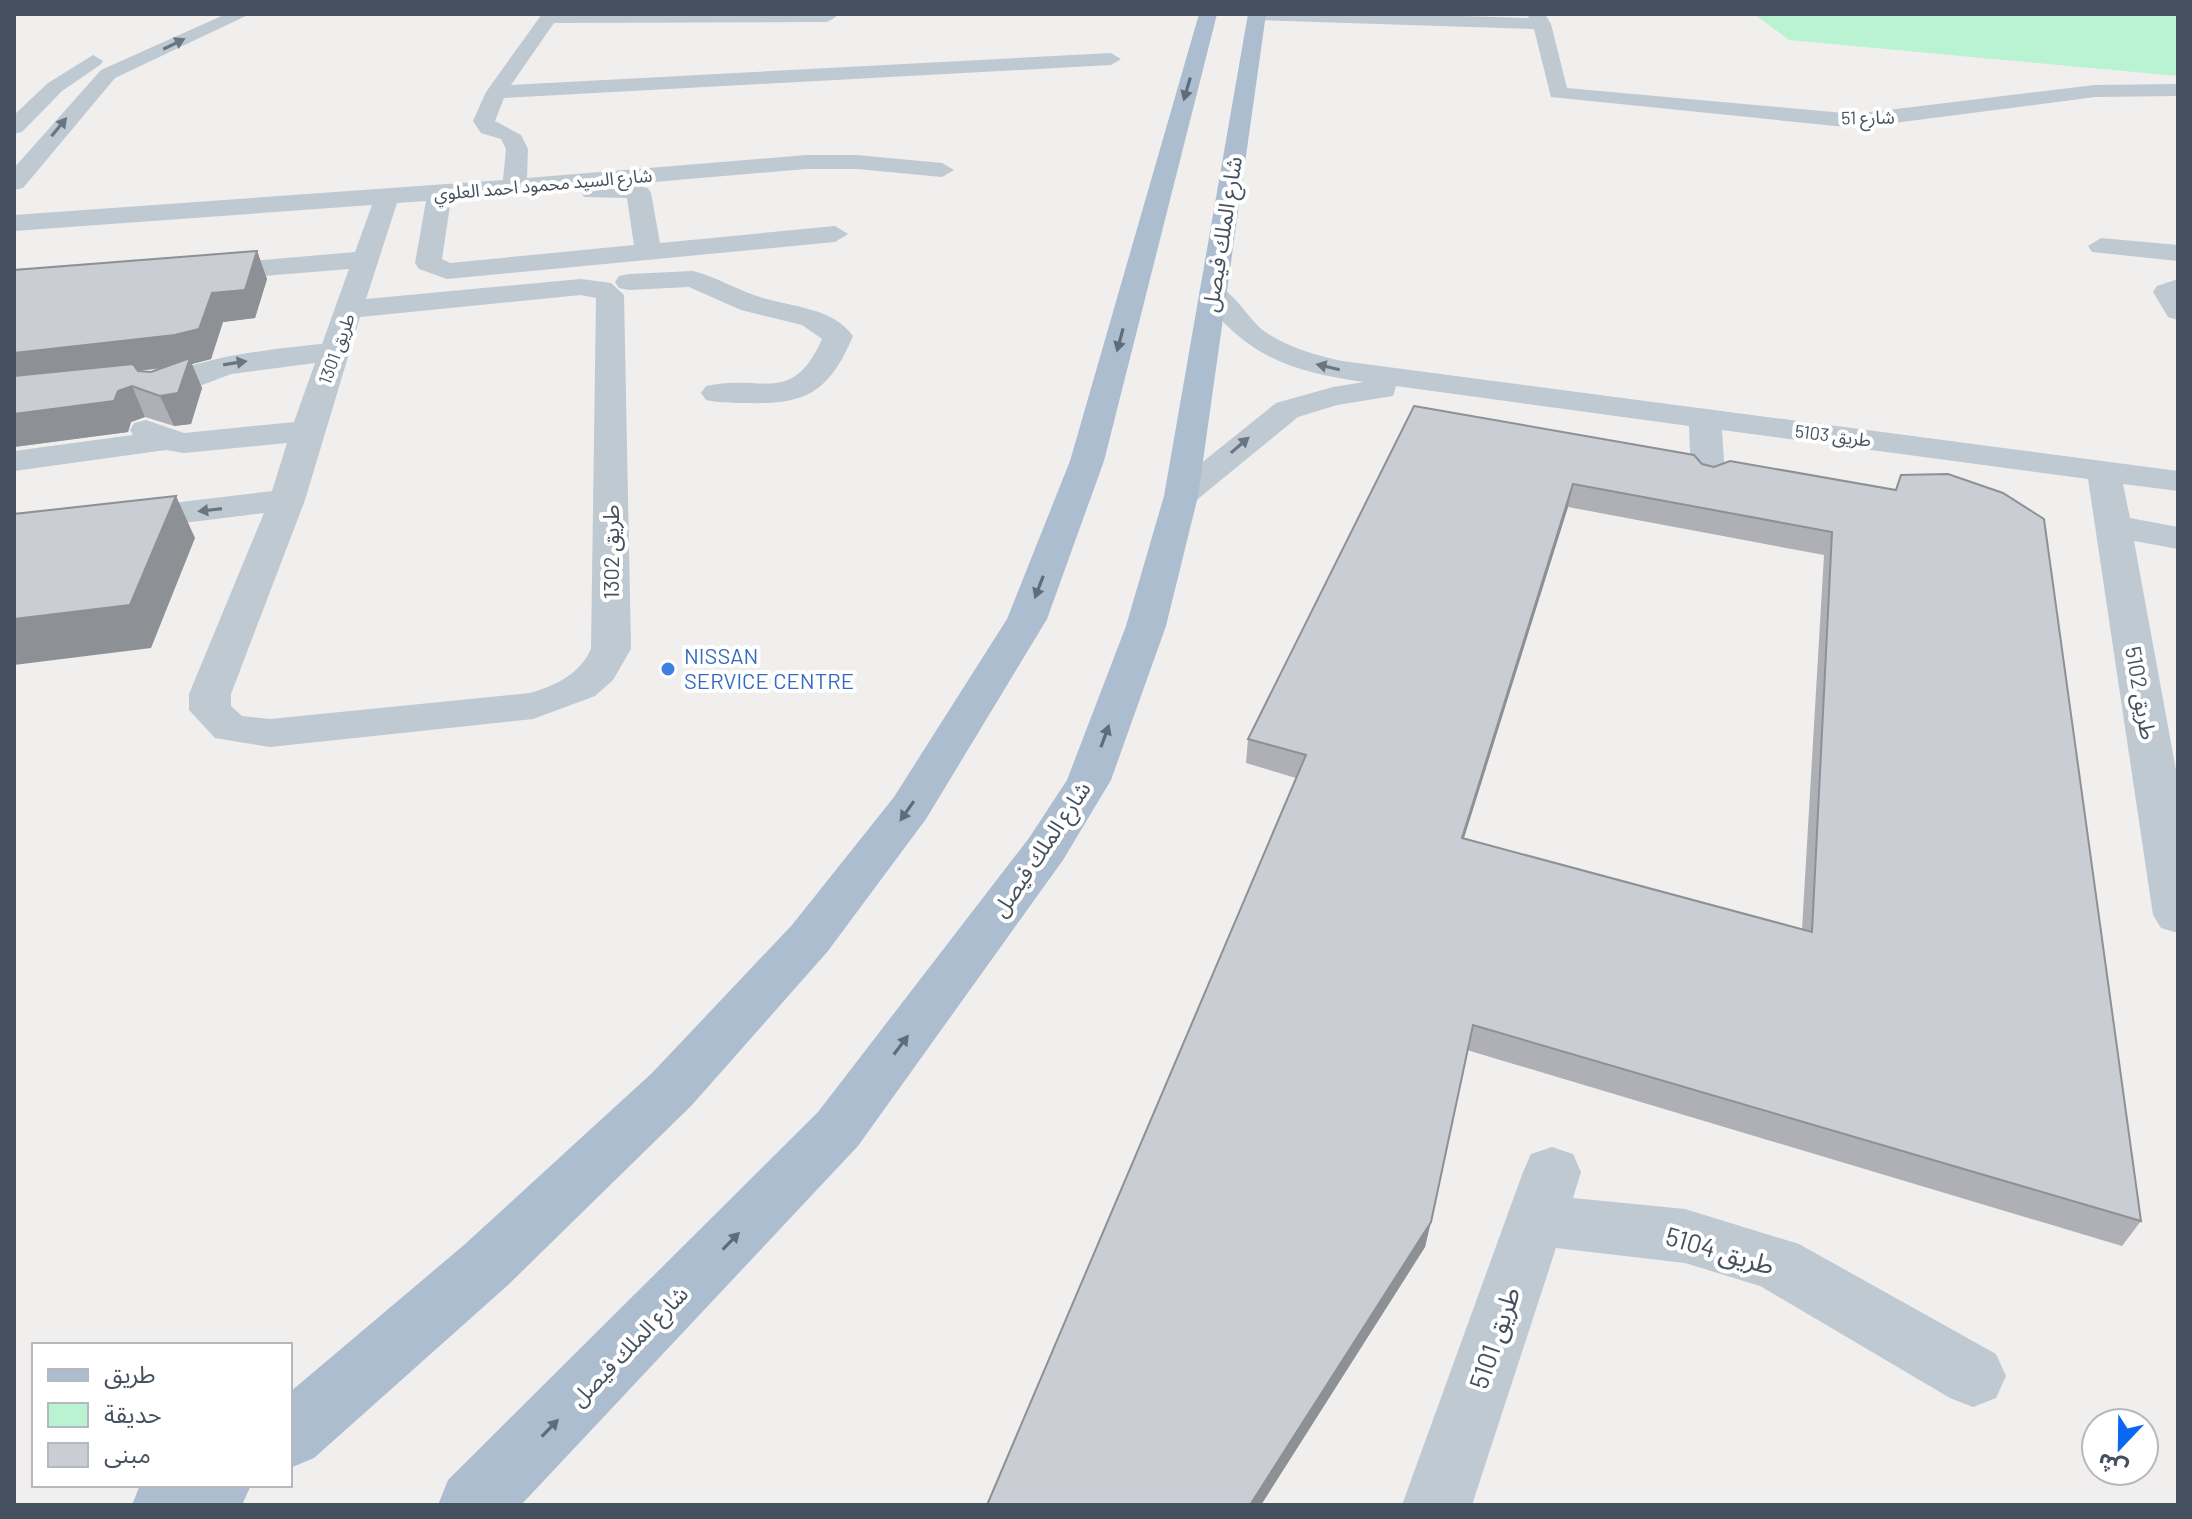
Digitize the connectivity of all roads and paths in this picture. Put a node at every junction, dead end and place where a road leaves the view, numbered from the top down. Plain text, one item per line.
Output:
1 (201, 14) edge
2 (241, 14) edge
3 (1208, 14) edge
4 (1257, 14) edge
5 (550, 16) edge
6 (827, 17) dead end
7 (1539, 19) edge
8 (1111, 59) dead end
9 (108, 74) junction
10 (55, 87) junction
11 (28, 88) dead end
12 (2178, 90) edge
13 (496, 92) junction
14 (18, 117) edge
15 (942, 170) dead end
16 (768, 175) junction
17 (17, 180) edge
18 (514, 187) junction
19 (387, 197) junction
20 (639, 198) junction
21 (439, 200) junction
22 (114, 222) junction
23 (14, 223) edge
24 (835, 234) dead end
25 (20, 242) edge
26 (2101, 246) dead end
27 (648, 252) junction
28 (2178, 253) edge
29 (368, 259) junction
30 (181, 275) edge
31 (592, 287) junction
32 (2178, 287) edge
33 (1213, 292) junction
34 (351, 309) junction
35 (2178, 311) edge
36 (335, 352) junction
37 (163, 383) edge
38 (1489, 389) junction
39 (717, 393) dead end
40 (1705, 419) junction
41 (307, 431) junction
42 (14, 461) edge
43 (2104, 471) junction
44 (1708, 476) edge
45 (2178, 481) edge
46 (1181, 496) junction
47 (287, 500) junction
48 (2113, 526) junction
49 (14, 533) edge
50 (2178, 538) edge
51 (217, 720) joint
52 (2178, 915) edge
53 (1544, 1196) joint
54 (1973, 1376) dead end
55 (292, 1433) edge
56 (211, 1487) edge
57 (227, 1487) edge
58 (228, 1487) edge
59 (485, 1498) edge
60 (167, 1505) edge
61 (197, 1505) edge
62 (212, 1505) edge
63 (1437, 1505) edge

1 - 10 street
9 -> 2 street
3 -> 55 main road
4 - 7 street
4 - 33 main road, شارع الملك فيصل
5 - 6 street
5 - 13 street
7 - 12 street, شارع 51
8 - 13 street
9 - 10 street
17 -> 9 street
10 - 11 street
10 - 14 street
13 - 18 street
15 - 16 street
16 - 18 street, شارع السيد محمود احمد العلوي
16 - 20 street
17 - 22 street
18 - 21 street, شارع السيد محمود احمد العلوي
19 - 21 street, شارع السيد محمود احمد العلوي
19 - 22 street, شارع السيد محمود احمد العلوي
19 - 29 street, طريق 1301
20 - 21 street
20 - 27 street
21 - 27 street
22 - 23 street, شارع السيد محمود احمد العلوي
22 - 25 street
24 - 27 street
26 - 28 street
29 - 30 street
29 - 34 street, طريق 1301
31 - 34 street
31 - 39 street
31 - 51 street, طريق 1302
32 - 35 street
38 -> 33 street, طريق 5103
33 - 46 main road, شارع الملك فيصل
34 - 36 street, طريق 1301
37 -> 36 street
36 - 41 street, طريق 1301
38 - 40 street, طريق 5103
46 -> 38 street, طريق 5103
40 - 43 street, طريق 5103
40 - 44 street
41 - 42 street
41 - 47 street, طريق 1301
43 - 45 street, طريق 5103
43 - 48 street, طريق 5102
59 -> 46 main road, شارع الملك فيصل
47 -> 49 street
47 - 51 street, طريق 1301
48 - 50 street
48 - 52 street, طريق 5102
53 - 54 street, طريق 5104
53 - 63 street, طريق 5101
56 - 60 main road
57 - 61 main road
58 - 62 main road

